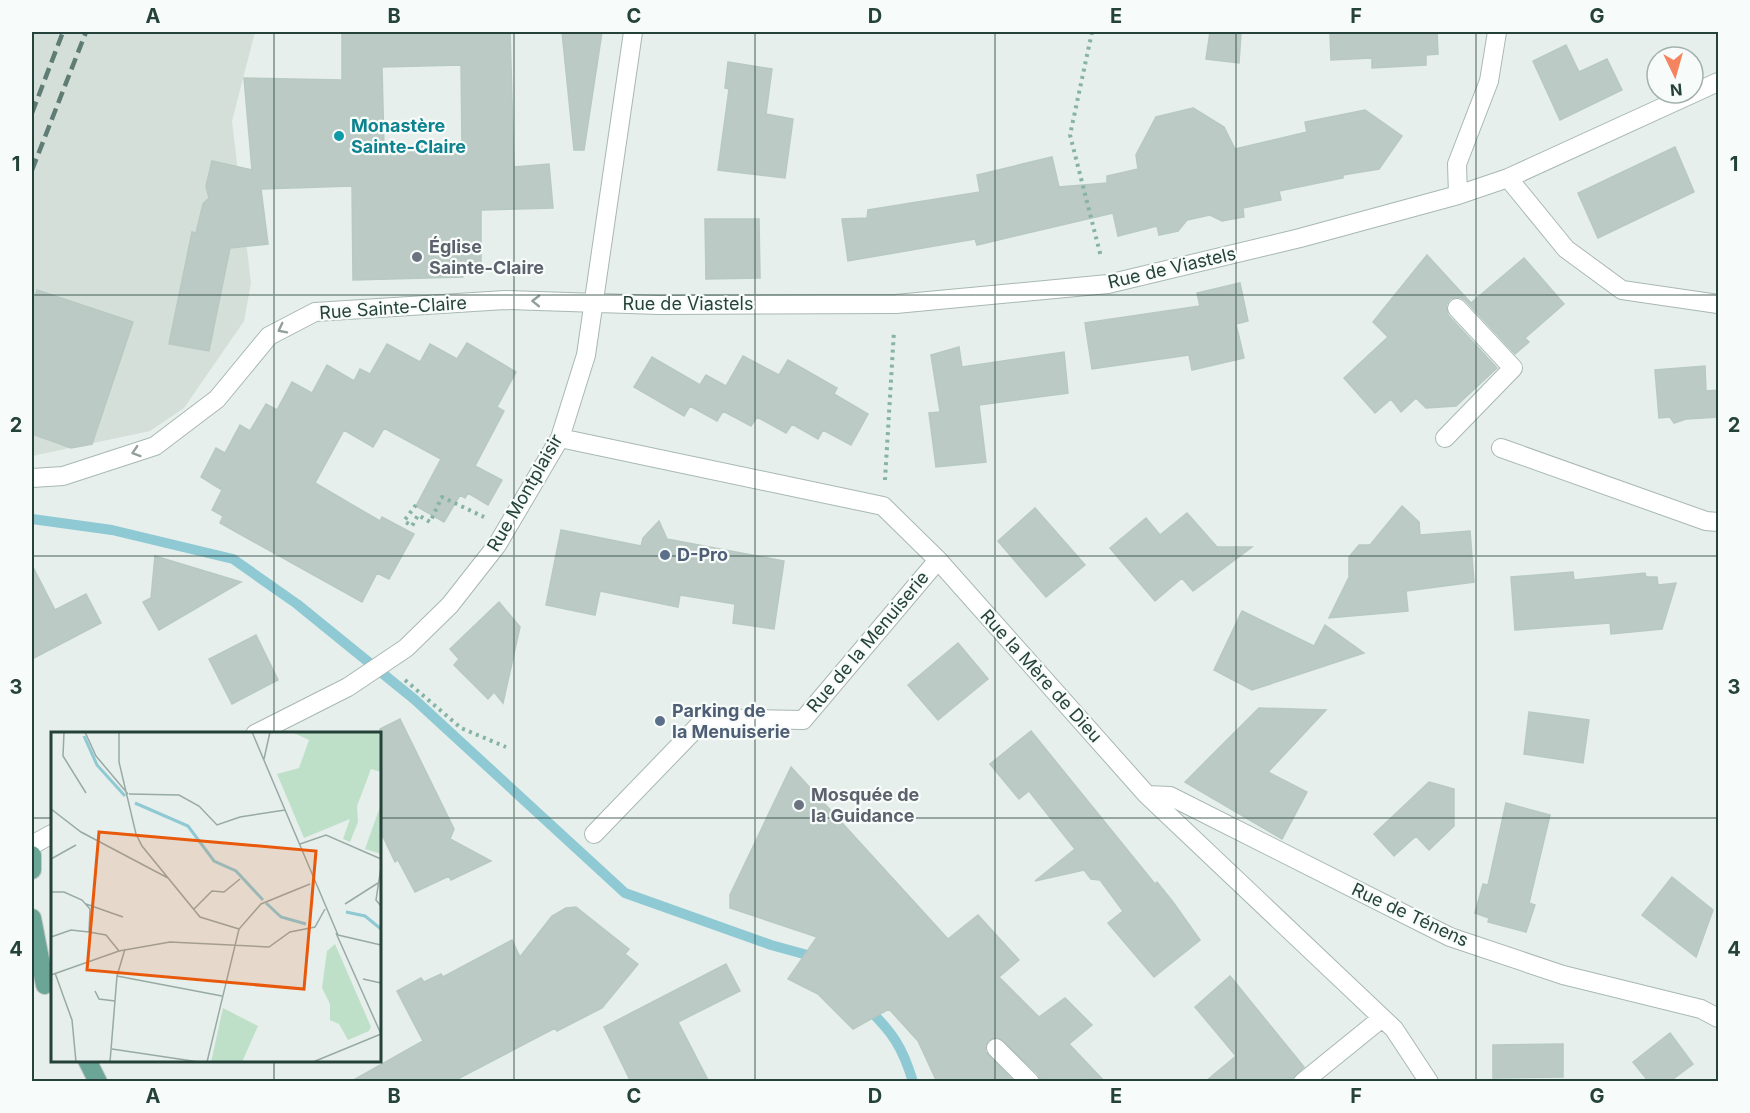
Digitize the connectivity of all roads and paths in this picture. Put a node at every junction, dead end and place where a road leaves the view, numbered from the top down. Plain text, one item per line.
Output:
1 (633, 32) edge
2 (1092, 32) edge
3 (1497, 32) edge
4 (1719, 82) edge
5 (1508, 178) junction
6 (1458, 195) junction
7 (1108, 284) junction
8 (594, 302) junction
9 (896, 304) junction
10 (1719, 304) edge
11 (1457, 308) dead end
12 (560, 438) junction
13 (1445, 438) dead end
14 (1501, 448) dead end
15 (32, 478) edge
16 (416, 505) dead end
17 (883, 506) junction
18 (1719, 522) edge
19 (507, 528) junction
20 (938, 560) junction
21 (384, 662) junction
22 (259, 732) edge
23 (506, 747) dead end
24 (1147, 795) junction
25 (594, 834) dead end
26 (51, 835) edge
27 (32, 845) edge
28 (32, 855) edge
29 (32, 870) edge
30 (32, 918) edge
31 (32, 963) edge
32 (49, 992) edge
33 (1382, 1018) junction
34 (1719, 1018) edge
35 (996, 1048) dead end
36 (88, 1062) edge
37 (98, 1082) edge
38 (1030, 1082) edge
39 (1303, 1082) edge
40 (1429, 1082) edge

1 - 8 street, Rue Montplaisir
2 - 7 path
3 - 6 street
4 - 5 street, Rue de Viastels
5 - 6 street, Rue de Viastels
5 - 10 street
6 - 7 street, Rue de Viastels
7 - 9 street, Rue de Viastels
8 - 9 street, Rue de Viastels
8 - 12 street, Rue Montplaisir
8 -> 15 street, Rue Sainte-Claire
9 - 17 path
11 - 13 street
12 - 17 street
12 - 19 street, Rue Montplaisir
14 - 18 street
16 - 19 path
17 - 20 street, Rue la Mère de Dieu
19 - 21 street, Rue Montplaisir
20 - 24 street, Rue la Mère de Dieu
20 - 25 street, Rue de la Menuiserie
21 - 22 street, Rue Montplaisir
21 - 23 path
24 - 33 street, Rue la Mère de Dieu
24 - 34 street, Rue de Ténens
26 - 27 street
28 - 29 main road
30 - 32 main road
31 - 32 main road
33 - 39 street
33 - 40 street, Rue la Mère de Dieu
35 - 38 street
36 - 37 main road

